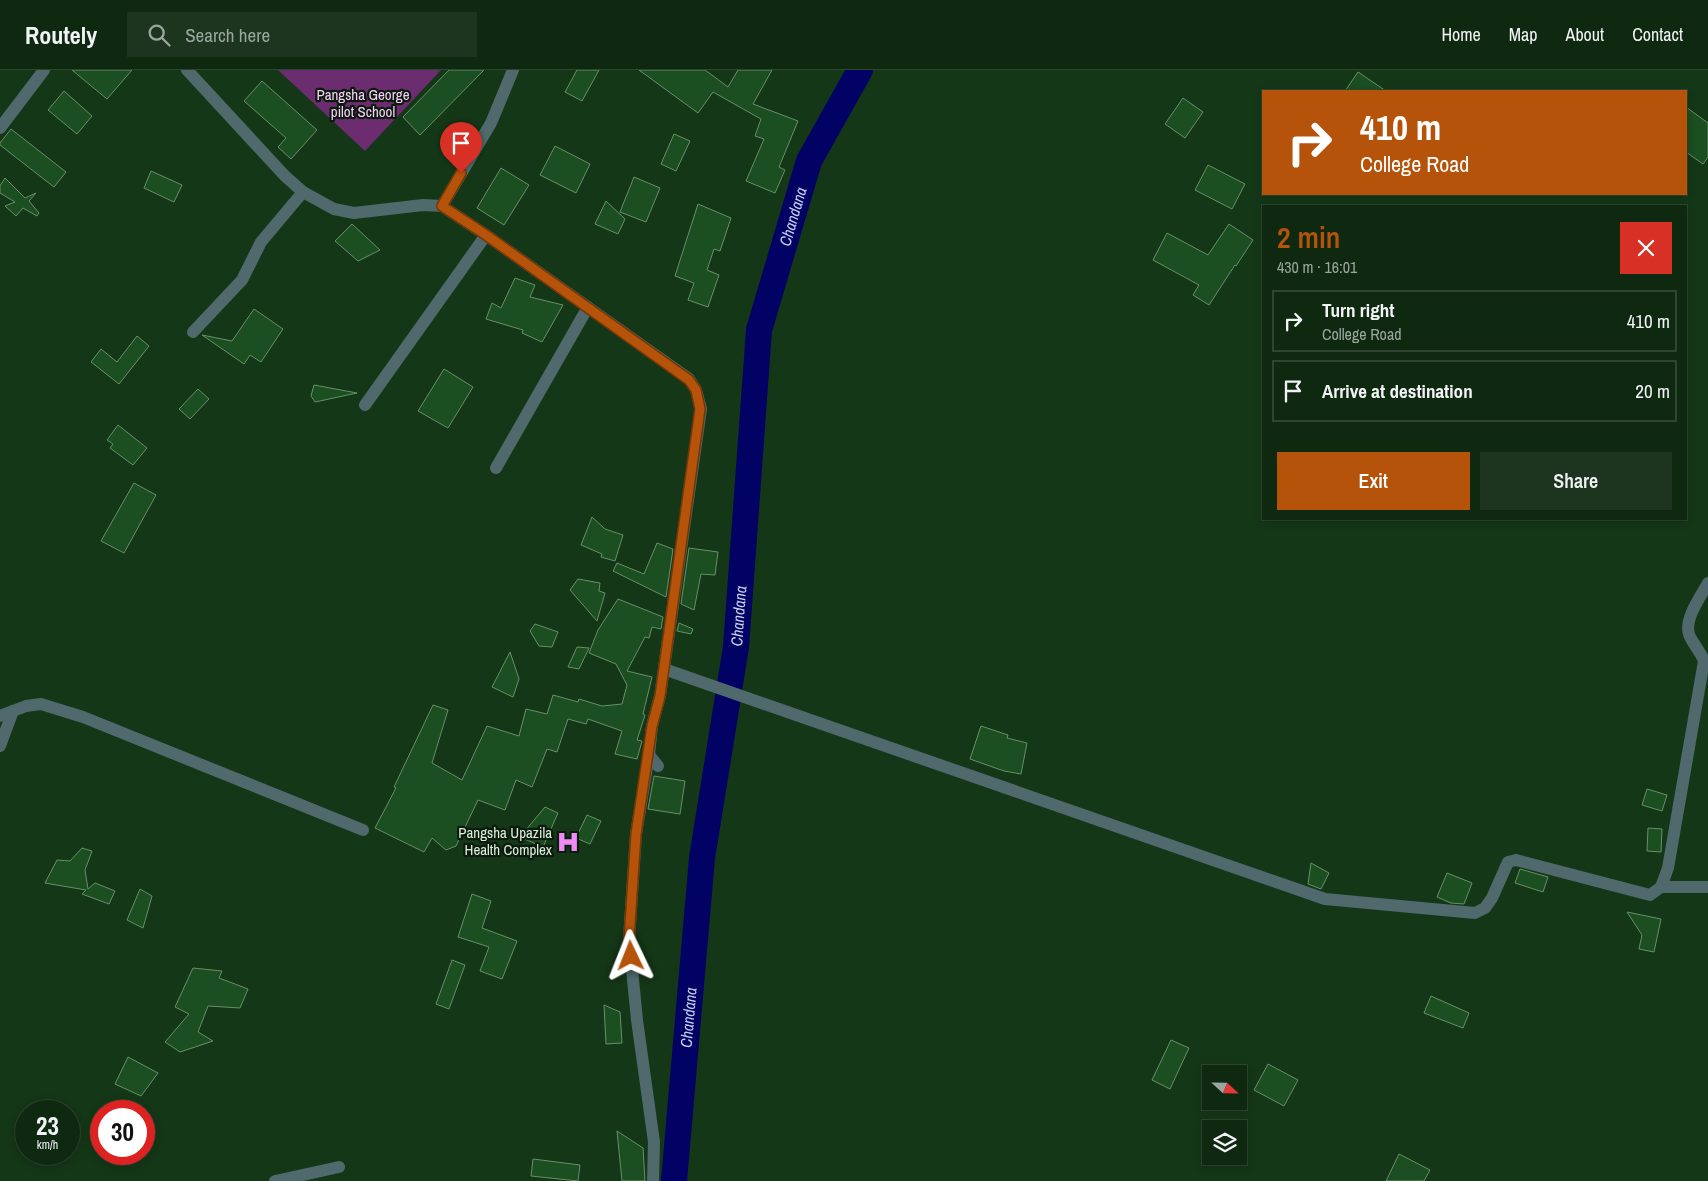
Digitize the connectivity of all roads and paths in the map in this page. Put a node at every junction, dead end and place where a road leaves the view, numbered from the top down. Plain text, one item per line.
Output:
1 (44, 70) edge
2 (187, 70) edge
3 (513, 70) edge
4 (0, 128) edge
5 (302, 192) junction
6 (442, 206) junction
7 (486, 235) junction
8 (588, 307) junction
9 (193, 332) dead end
10 (365, 405) dead end
11 (496, 468) dead end
12 (1708, 583) edge
13 (664, 669) junction
14 (13, 711) junction
15 (0, 716) edge
16 (0, 746) edge
17 (649, 755) junction
18 (658, 766) dead end
19 (363, 830) dead end
20 (1661, 886) junction
21 (1708, 887) edge
22 (339, 1167) dead end
23 (275, 1181) edge
24 (652, 1181) edge

1 - 4 street
2 - 5 street
3 - 6 street
5 - 6 street
5 - 9 street
6 - 7 street
7 - 8 street
7 - 10 street
8 - 11 street
8 - 13 street
12 - 20 street
13 - 17 street
13 - 20 street
14 - 15 street
14 - 16 street
14 - 19 street
17 - 18 street
17 - 24 street
20 - 21 street
22 - 23 street

